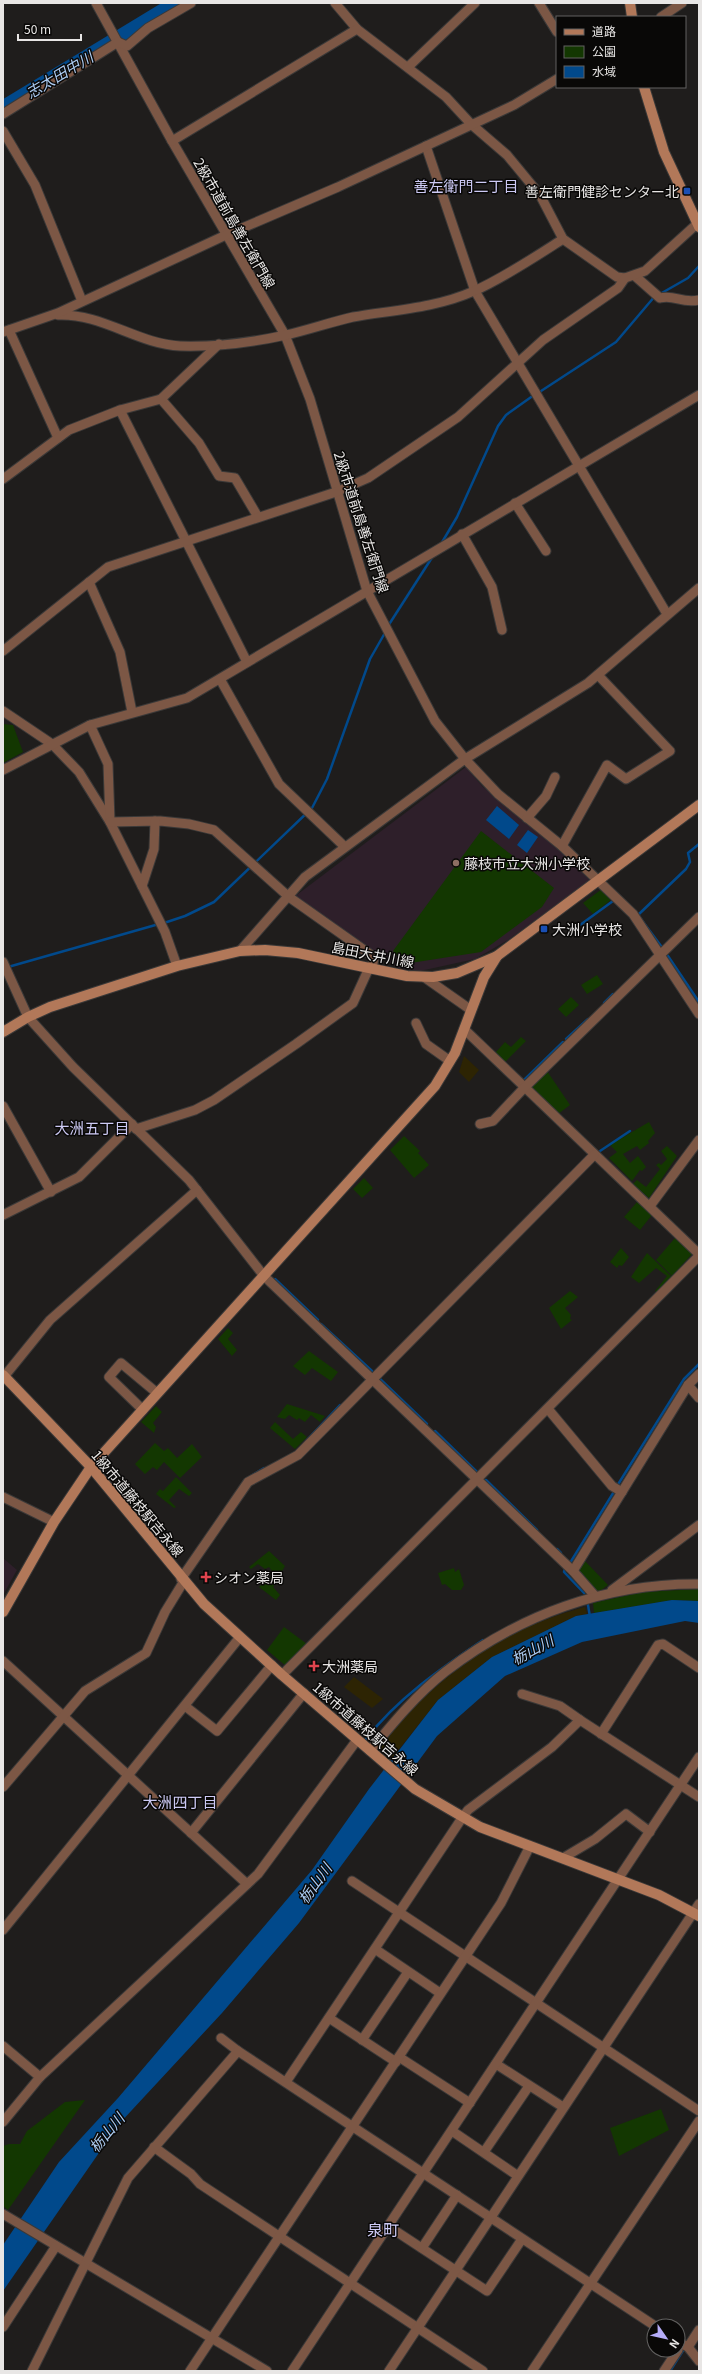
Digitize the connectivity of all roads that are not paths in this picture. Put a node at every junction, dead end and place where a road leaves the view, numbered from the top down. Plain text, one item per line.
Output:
1 (96, 3) edge
2 (191, 3) edge
3 (335, 3) edge
4 (475, 3) edge
5 (539, 3) edge
6 (630, 3) edge
7 (682, 3) edge
8 (632, 16) edge
9 (662, 16) edge
10 (358, 29) junction
11 (556, 30) edge
12 (118, 42) junction
13 (408, 67) junction
14 (556, 80) edge
15 (644, 88) edge
16 (3, 114) edge
17 (471, 124) junction
18 (3, 131) edge
19 (172, 141) junction
20 (426, 146) junction
21 (698, 224) edge
22 (226, 235) junction
23 (563, 239) junction
24 (635, 276) junction
25 (625, 278) junction
26 (475, 290) junction
27 (699, 300) edge
28 (82, 301) junction
29 (51, 316) junction
30 (6, 331) edge
31 (285, 335) junction
32 (219, 344) junction
33 (518, 361) junction
34 (699, 395) edge
35 (161, 399) junction
36 (120, 410) junction
37 (58, 438) junction
38 (581, 466) junction
39 (3, 479) edge
40 (336, 492) junction
41 (515, 503) junction
42 (258, 518) junction
43 (462, 534) junction
44 (187, 541) junction
45 (546, 551) dead end
46 (89, 582) junction
47 (699, 588) edge
48 (367, 591) junction
49 (668, 614) junction
50 (502, 630) dead end
51 (3, 651) edge
52 (247, 662) junction
53 (598, 675) junction
54 (220, 679) junction
55 (3, 710) edge
56 (132, 712) junction
57 (90, 725) junction
58 (52, 744) junction
59 (465, 759) junction
60 (3, 770) edge
61 (555, 777) dead end
62 (699, 805) edge
63 (528, 818) junction
64 (155, 821) junction
65 (110, 822) junction
66 (562, 846) junction
67 (345, 847) junction
68 (599, 880) junction
69 (142, 886) junction
70 (289, 897) junction
71 (699, 918) edge
72 (240, 951) junction
73 (660, 955) junction
74 (496, 956) junction
75 (5, 966) edge
76 (177, 966) junction
77 (371, 969) junction
78 (424, 977) junction
79 (471, 1010) junction
80 (699, 1014) edge
81 (28, 1017) junction
82 (416, 1023) dead end
83 (464, 1029) junction
84 (3, 1032) edge
85 (450, 1061) junction
86 (524, 1088) junction
87 (3, 1106) edge
88 (480, 1124) dead end
89 (134, 1126) junction
90 (699, 1140) edge
91 (594, 1155) junction
92 (197, 1190) junction
93 (51, 1192) junction
94 (650, 1206) junction
95 (3, 1215) edge
96 (699, 1255) edge
97 (264, 1276) junction
98 (699, 1374) edge
99 (3, 1377) edge
100 (373, 1378) junction
101 (688, 1385) junction
102 (157, 1394) junction
103 (699, 1398) edge
104 (548, 1409) junction
105 (143, 1410) junction
106 (91, 1467) junction
107 (476, 1479) junction
108 (618, 1490) junction
109 (3, 1497) edge
110 (54, 1522) junction
111 (699, 1525) edge
112 (573, 1571) junction
113 (183, 1580) junction
114 (699, 1584) edge
115 (610, 1592) junction
116 (595, 1596) junction
117 (3, 1612) edge
118 (240, 1637) junction
119 (3, 1661) edge
120 (272, 1665) junction
121 (699, 1668) edge
122 (282, 1675) junction
123 (304, 1693) junction
124 (522, 1694) dead end
125 (185, 1706) junction
126 (62, 1717) junction
127 (580, 1720) junction
128 (601, 1734) junction
129 (357, 1740) junction
130 (372, 1753) junction
131 (699, 1757) edge
132 (128, 1776) junction
133 (5, 1781) edge
134 (680, 1786) junction
135 (699, 1797) edge
136 (462, 1818) junction
137 (650, 1832) junction
138 (191, 1833) junction
139 (530, 1846) junction
140 (564, 1858) junction
141 (618, 1879) junction
142 (352, 1881) dead end
143 (247, 1884) junction
144 (697, 1911) edge
145 (399, 1913) junction
146 (3, 1930) edge
147 (375, 1949) junction
148 (464, 1957) junction
149 (408, 1972) junction
150 (440, 1993) junction
151 (536, 2004) junction
152 (329, 2018) junction
153 (221, 2038) dead end
154 (362, 2040) junction
155 (3, 2046) edge
156 (603, 2047) junction
157 (238, 2051) junction
158 (397, 2060) junction
159 (496, 2064) junction
160 (40, 2077) junction
161 (286, 2082) junction
162 (529, 2086) junction
163 (470, 2103) junction
164 (563, 2108) junction
165 (699, 2111) edge
166 (699, 2121) edge
167 (3, 2122) edge
168 (354, 2127) junction
169 (452, 2131) junction
170 (154, 2148) junction
171 (484, 2152) junction
172 (424, 2173) junction
173 (518, 2176) junction
174 (457, 2196) junction
175 (4, 2214) edge
176 (490, 2218) junction
177 (388, 2226) junction
178 (280, 2238) junction
179 (522, 2239) junction
180 (56, 2246) junction
181 (422, 2248) junction
182 (85, 2263) junction
183 (456, 2270) junction
184 (349, 2283) junction
185 (591, 2283) junction
186 (646, 2320) edge
187 (3, 2327) edge
188 (417, 2328) junction
189 (699, 2330) edge
190 (213, 2338) junction
191 (686, 2342) edge
192 (686, 2350) edge
193 (673, 2358) edge
194 (699, 2361) edge
195 (32, 2371) edge
196 (190, 2371) edge
197 (267, 2371) edge
198 (292, 2371) edge
199 (389, 2371) edge
200 (483, 2371) edge
201 (532, 2371) edge
202 (664, 2371) edge

1 - 12 street, 2級市道前島善左衛門線
2 - 12 street
3 - 10 street
4 - 13 street
5 - 11 street
6 - 8 street
7 - 9 street
10 - 13 street
10 - 19 street
12 - 16 street
12 - 19 street, 2級市道前島善左衛門線
13 - 17 street
14 - 17 street
15 - 21 street
17 - 20 street
17 - 23 street
18 - 28 street
19 - 22 street, 2級市道前島善左衛門線
20 - 22 street
20 - 26 street
21 - 24 street
22 - 28 street
22 - 31 street, 2級市道前島善左衛門線
23 - 25 street
23 - 26 street
24 - 25 street
24 - 27 street
25 - 33 street
26 - 31 street
26 - 33 street
28 - 29 street
29 - 30 street
29 - 32 street
30 - 37 street
31 - 32 street
31 - 40 street, 2級市道前島善左衛門線
32 - 35 street
33 - 38 street
33 - 40 street
34 - 38 street
35 - 36 street
35 - 42 street
36 - 37 street
36 - 44 street
37 - 39 street
38 - 41 street
38 - 49 street
40 - 42 street
40 - 48 street, 2級市道前島善左衛門線
41 - 43 street
41 - 45 street
42 - 44 street
43 - 48 street
43 - 50 street
44 - 46 street
44 - 52 street
46 - 51 street
46 - 56 street
47 - 49 street
48 - 52 street
48 - 59 street, 2級市道前島善左衛門線
49 - 53 street
52 - 54 street
53 - 59 street
53 - 66 street
54 - 56 street
54 - 67 street
55 - 58 street
56 - 57 street
57 - 58 street
57 - 65 street
58 - 60 street
58 - 65 street
59 - 63 street, 2級市道前島善左衛門線
59 - 67 street
61 - 63 street
62 - 68 street, 島田大井川線
63 - 66 street, 2級市道前島善左衛門線
64 - 65 street
64 - 69 street
64 - 70 street
65 - 69 street
66 - 68 street, 2級市道前島善左衛門線
67 - 70 street
68 - 73 street, 2級市道前島善左衛門線
68 - 74 street, 島田大井川線
69 - 76 street
70 - 72 street
70 - 77 street
71 - 73 street
72 - 76 street, 島田大井川線
72 - 77 street, 島田大井川線
73 - 80 street, 2級市道前島善左衛門線
73 - 86 street
74 - 78 street, 島田大井川線
74 - 79 street
75 - 81 street
76 - 81 street, 島田大井川線
77 - 78 street, 島田大井川線
77 - 89 street
78 - 79 street
79 - 83 street
81 - 84 street, 島田大井川線
81 - 89 street
82 - 85 street
83 - 85 street
83 - 86 street
85 - 97 street
86 - 88 street
86 - 91 street
87 - 93 street
89 - 92 street
89 - 93 street
90 - 94 street
91 - 94 street
91 - 100 street
92 - 97 street
92 - 99 street
93 - 95 street
94 - 96 street
96 - 104 street
97 - 100 street
97 - 102 street
98 - 101 street
99 - 106 street, 1級市道藤枝駅吉永線
100 - 107 street
100 - 113 street
101 - 103 street
101 - 108 street
102 - 105 street
102 - 105 street
104 - 107 street
104 - 108 street
105 - 106 street
106 - 110 street
106 - 113 street, 1級市道藤枝駅吉永線
107 - 112 street
107 - 122 street
108 - 112 street
109 - 110 street
110 - 117 street
111 - 115 street
112 - 116 street
113 - 118 street, 1級市道藤枝駅吉永線
113 - 126 street
114 - 115 street
115 - 116 street
116 - 130 street
118 - 120 street, 1級市道藤枝駅吉永線
118 - 125 street
119 - 126 street
120 - 122 street, 1級市道藤枝駅吉永線
120 - 125 street
121 - 128 street
122 - 123 street, 1級市道藤枝駅吉永線
123 - 129 street, 1級市道藤枝駅吉永線
123 - 138 street
124 - 127 street
125 - 132 street
126 - 132 street
126 - 133 street
127 - 128 street
127 - 136 street
128 - 134 street
129 - 130 street, 1級市道藤枝駅吉永線
129 - 143 street
130 - 136 street, 1級市道藤枝駅吉永線
131 - 134 street
132 - 138 street
132 - 146 street
134 - 135 street
134 - 137 street
136 - 139 street, 1級市道藤枝駅吉永線
136 - 145 street
137 - 140 street
137 - 141 street
138 - 143 street
139 - 140 street, 1級市道藤枝駅吉永線
139 - 148 street
140 - 141 street, 1級市道藤枝駅吉永線
141 - 144 street, 1級市道藤枝駅吉永線
141 - 151 street
142 - 145 street
143 - 160 street
144 - 156 street
145 - 147 street
145 - 148 street
147 - 149 street
147 - 152 street
148 - 150 street
148 - 151 street
149 - 150 street
149 - 154 street
150 - 158 street
151 - 156 street
151 - 159 street
152 - 154 street
152 - 161 street
153 - 157 street
154 - 158 street
155 - 160 street
156 - 164 street
156 - 165 street
157 - 161 street
157 - 170 street
158 - 163 street
158 - 168 street
159 - 162 street
159 - 163 street
160 - 167 street
161 - 168 street
162 - 164 street
162 - 171 street
163 - 169 street
164 - 173 street
166 - 185 street
168 - 172 street
168 - 178 street
169 - 171 street
169 - 172 street
170 - 178 street
170 - 182 street
171 - 173 street
172 - 174 street
172 - 177 street
173 - 176 street
174 - 176 street
174 - 181 street
175 - 180 street
176 - 179 street
176 - 183 street
177 - 181 street
177 - 184 street
178 - 184 street
178 - 190 street
179 - 183 street
179 - 185 street
180 - 182 street
180 - 187 street
181 - 183 street
182 - 190 street
182 - 195 street
183 - 188 street
184 - 188 street
184 - 198 street
185 - 186 street
185 - 201 street
188 - 199 street
188 - 200 street
189 - 191 street
190 - 196 street
190 - 197 street
192 - 194 street
193 - 202 street

